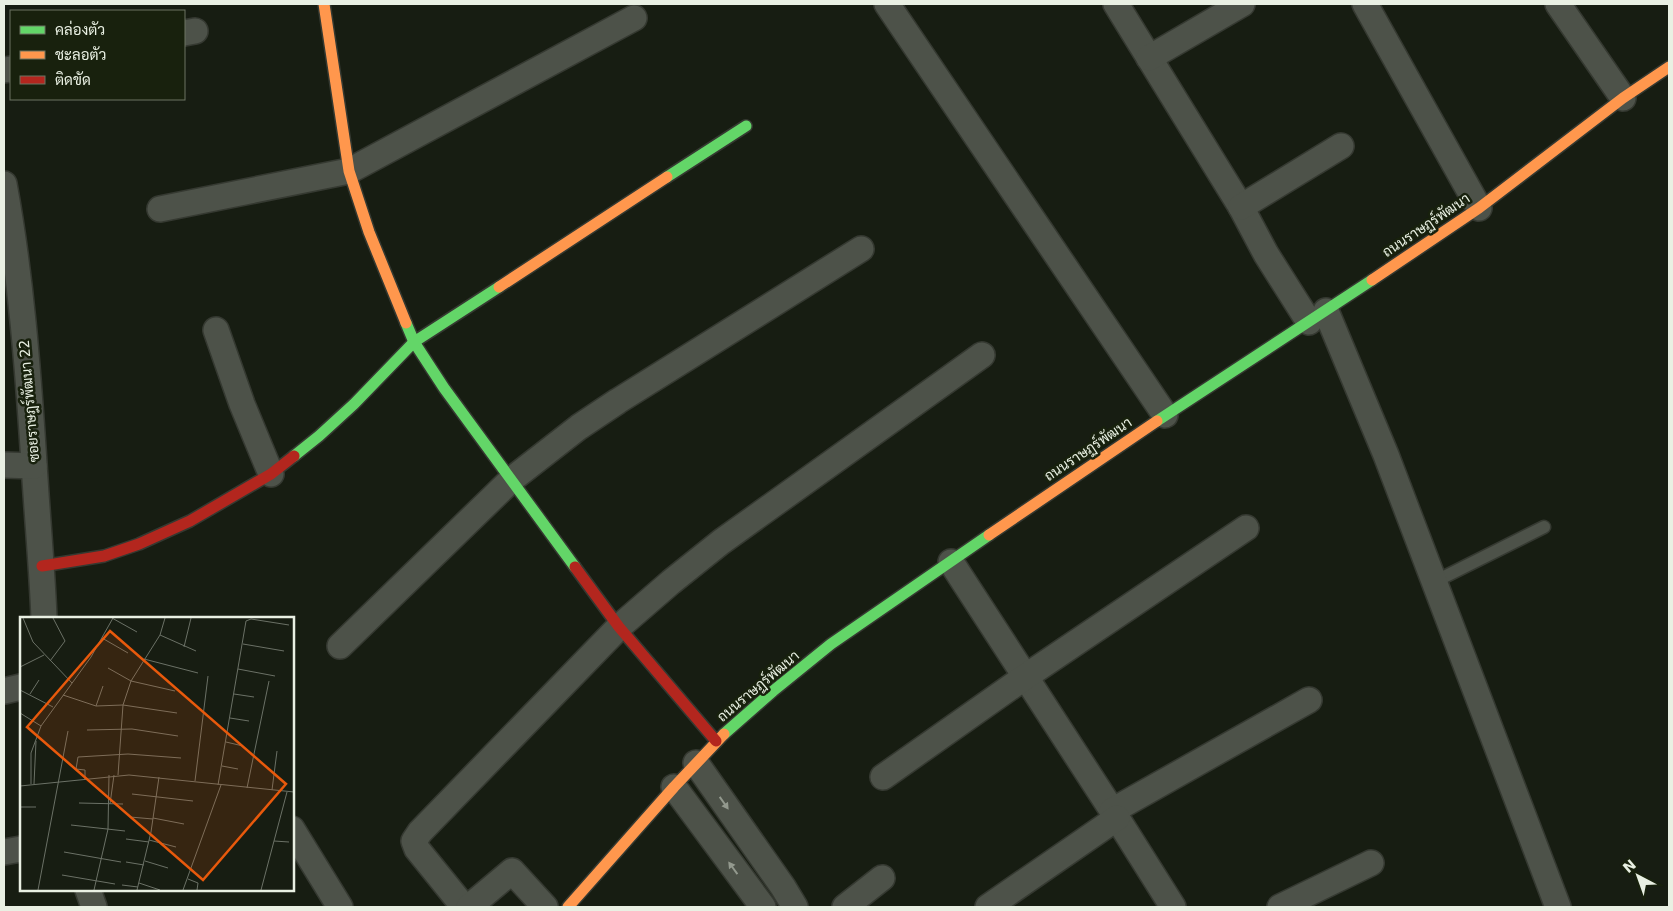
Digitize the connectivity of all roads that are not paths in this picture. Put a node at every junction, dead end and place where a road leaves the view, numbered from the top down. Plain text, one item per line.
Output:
1 (324, 4) edge
2 (887, 4) edge
3 (1116, 4) edge
4 (1242, 4) edge
5 (1365, 4) edge
6 (1558, 4) edge
7 (634, 18) dead end
8 (1149, 58) junction
9 (1669, 68) edge
10 (1624, 98) junction
11 (746, 126) dead end
12 (1341, 146) dead end
13 (349, 171) junction
14 (4, 184) edge
15 (1241, 207) junction
16 (1479, 208) junction
17 (160, 209) dead end
18 (860, 249) dead end
19 (1317, 316) junction
20 (216, 330) dead end
21 (414, 342) junction
22 (982, 356) dead end
23 (1165, 415) junction
24 (4, 465) edge
25 (34, 466) junction
26 (271, 474) junction
27 (511, 480) junction
28 (1544, 527) dead end
29 (1246, 528) dead end
30 (951, 562) junction
31 (42, 566) junction
32 (1434, 582) junction
33 (44, 617) edge
34 (619, 627) junction
35 (340, 646) dead end
36 (1025, 677) junction
37 (20, 688) edge
38 (4, 691) edge
39 (1308, 700) dead end
40 (716, 741) junction
41 (696, 763) junction
42 (883, 777) dead end
43 (674, 787) junction
44 (1115, 814) junction
45 (294, 832) edge
46 (20, 849) edge
47 (4, 852) edge
48 (1371, 863) dead end
49 (882, 878) dead end
50 (88, 891) edge
51 (94, 907) edge
52 (340, 907) edge
53 (464, 907) edge
54 (469, 907) edge
55 (545, 907) edge
56 (568, 907) edge
57 (762, 907) edge
58 (795, 907) edge
59 (845, 907) edge
60 (988, 907) edge
61 (1173, 907) edge
62 (1280, 907) edge
63 (1558, 907) edge

1 - 13 street
2 - 23 street
3 - 8 street
4 - 8 street
5 - 16 street
6 - 10 street
7 - 13 street
8 - 15 street
9 - 10 street, ถนนราษฏร์พัฒนา
10 - 16 street, ถนนราษฏร์พัฒนา
11 - 21 street
12 - 15 street
13 - 17 street
13 - 21 street
14 - 25 street, ซอยราษฎร์พัฒนา 22
15 - 19 street
16 - 19 street, ถนนราษฏร์พัฒนา
18 - 27 street
19 - 23 street, ถนนราษฏร์พัฒนา
19 - 32 street
20 - 26 street
21 - 26 street
21 - 27 street
22 - 34 street
23 - 30 street, ถนนราษฏร์พัฒนา
24 - 25 street
25 - 31 street, ซอยราษฎร์พัฒนา 22
26 - 31 street
27 - 34 street
27 - 35 street
28 - 32 lane
29 - 36 street
30 - 36 street
30 - 40 street, ถนนราษฏร์พัฒนา
31 - 33 street, ซอยราษฎร์พัฒนา 22
32 - 63 street
34 - 40 street
34 - 53 street
36 - 42 street
36 - 44 street
37 - 38 street
39 - 44 street
40 - 41 street, ถนนราษฏร์พัฒนา
41 - 43 street, ถนนราษฏร์พัฒนา
41 -> 58 street
43 - 56 street, ถนนราษฏร์พัฒนา
57 -> 43 street
44 - 60 street
44 - 61 street
45 - 52 street
46 - 47 street
48 - 62 street
49 - 59 street
50 - 51 street
54 - 55 street

